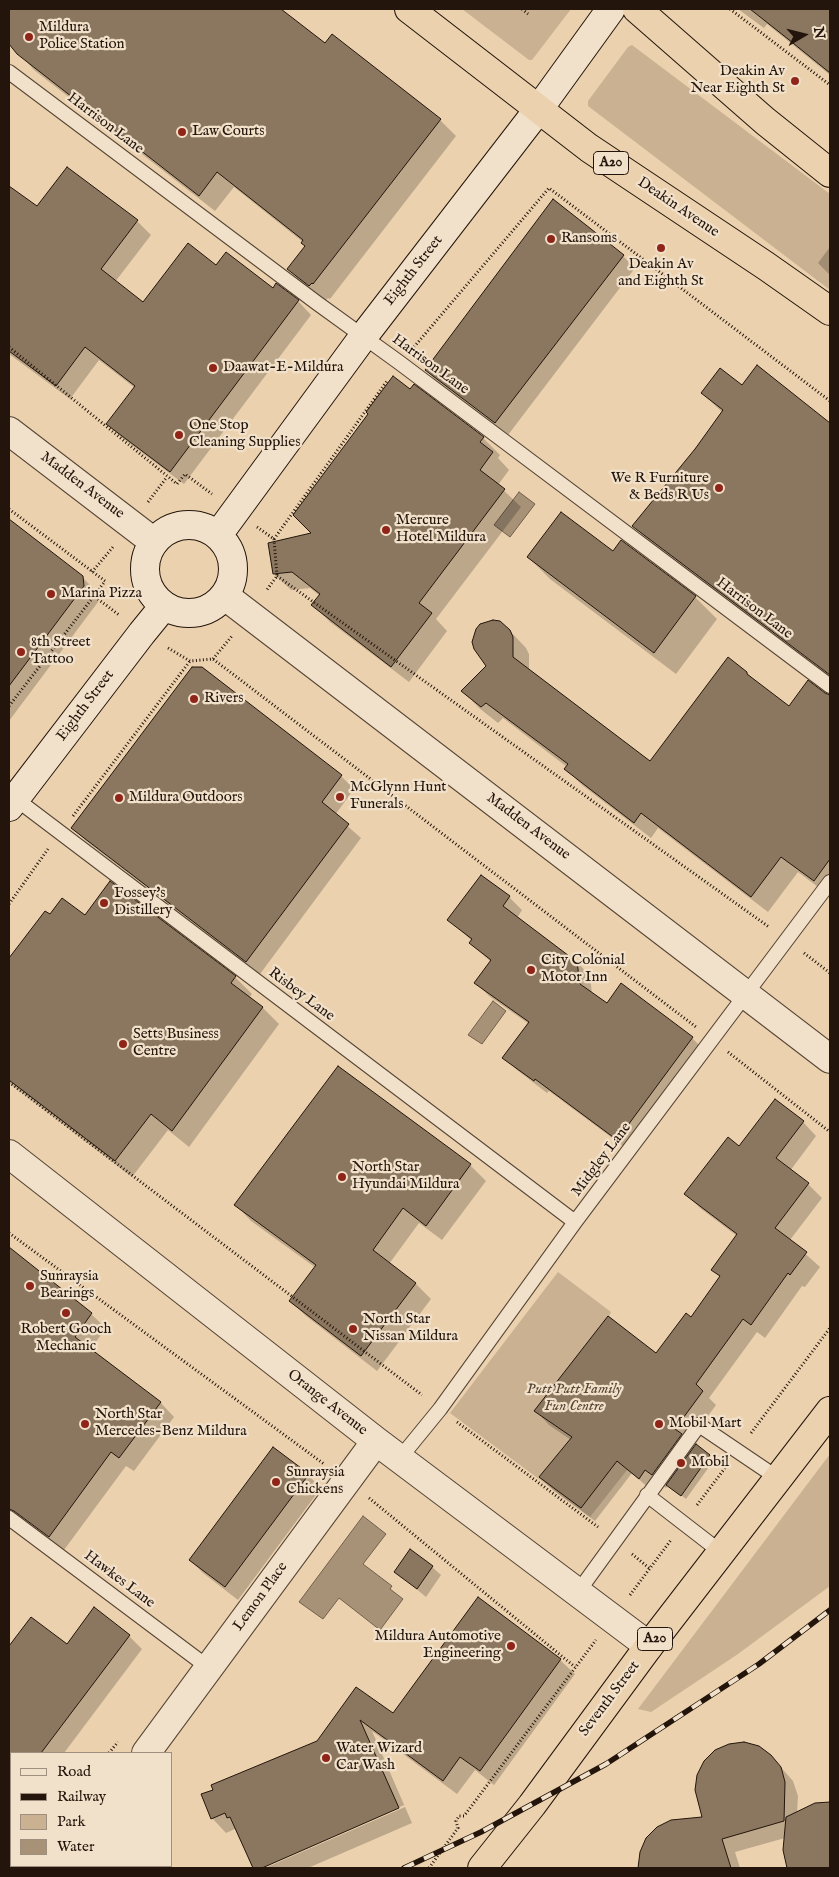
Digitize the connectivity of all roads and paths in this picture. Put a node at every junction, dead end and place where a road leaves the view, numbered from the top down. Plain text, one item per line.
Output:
1 (409, 9) edge
2 (522, 9) edge
3 (611, 9) edge
4 (637, 9) edge
5 (730, 9) edge
6 (528, 14) dead end
7 (9, 72) edge
8 (830, 85) edge
9 (538, 110) junction
10 (830, 173) edge
11 (549, 188) dead end
12 (830, 311) edge
13 (363, 337) junction
14 (9, 347) edge
15 (830, 401) edge
16 (9, 431) edge
17 (9, 509) edge
18 (236, 512) junction
19 (218, 535) junction
20 (154, 542) junction
21 (94, 596) junction
22 (225, 596) junction
23 (164, 606) junction
24 (142, 633) junction
25 (190, 661) junction
26 (830, 686) edge
27 (9, 706) edge
28 (11, 799) edge
29 (60, 833) junction
30 (830, 882) edge
31 (9, 904) edge
32 (787, 940) junction
33 (830, 973) edge
34 (746, 994) junction
35 (712, 1040) junction
36 (830, 1058) edge
37 (9, 1082) edge
38 (830, 1132) edge
39 (9, 1154) edge
40 (575, 1222) junction
41 (9, 1233) edge
42 (440, 1409) junction
43 (830, 1411) edge
44 (376, 1441) junction
45 (400, 1458) junction
46 (779, 1479) junction
47 (347, 1480) junction
48 (648, 1495) junction
49 (9, 1518) edge
50 (615, 1540) junction
51 (722, 1554) junction
52 (578, 1592) junction
53 (613, 1618) junction
54 (649, 1646) junction
55 (575, 1667) junction
56 (209, 1668) junction
57 (147, 1752) edge
58 (429, 1868) edge
59 (482, 1868) edge

1 - 9 highway, Deakin Avenue / A20
2 - 6 path
3 - 9 street, Eighth Street
4 - 10 highway
5 - 8 path
7 - 13 lane, Harrison Lane
9 - 12 highway, Deakin Avenue / A20
9 - 13 street, Eighth Street
11 - 15 path
13 - 18 street, Eighth Street
13 - 26 lane, Harrison Lane
14 - 18 path
16 - 20 street, Madden Avenue
17 - 21 path
18 - 19 street, Eighth Street
18 - 32 path
19 - 20 street
19 - 22 street
20 - 23 street
21 - 24 path
21 - 27 path
22 - 23 street
22 - 34 street, Madden Avenue
23 - 24 street, Eighth Street
24 - 25 path
24 - 28 street, Eighth Street
25 - 29 path
25 - 35 path
28 - 29 lane, Risbey Lane
29 - 31 path
29 - 40 lane, Risbey Lane
30 - 32 lane, Midgley Lane
32 - 33 path
32 - 34 lane, Midgley Lane
34 - 35 lane, Midgley Lane
34 - 36 street, Madden Avenue
35 - 38 path
35 - 40 lane, Midgley Lane
37 - 42 path
39 - 44 street, Orange Avenue
40 - 42 lane, Midgley Lane
41 - 47 path
42 - 45 lane, Midgley Lane
42 - 50 path
43 - 46 highway, Seventh Street / A20
44 - 45 street, Orange Avenue
44 - 47 street, Lemon Place
45 - 52 street, Orange Avenue
46 - 48 lane
46 - 51 highway, Seventh Street / A20
47 - 55 path
47 - 56 street, Lemon Place
48 - 50 lane
48 - 51 lane
49 - 56 lane, Hawkes Lane
50 - 52 lane
50 - 53 path
51 - 54 highway, Seventh Street / A20
52 - 53 street, Orange Avenue
53 - 54 street, Orange Avenue
53 - 55 path
54 - 59 highway, Seventh Street / A20
55 - 58 path
56 - 57 street, Lemon Place

